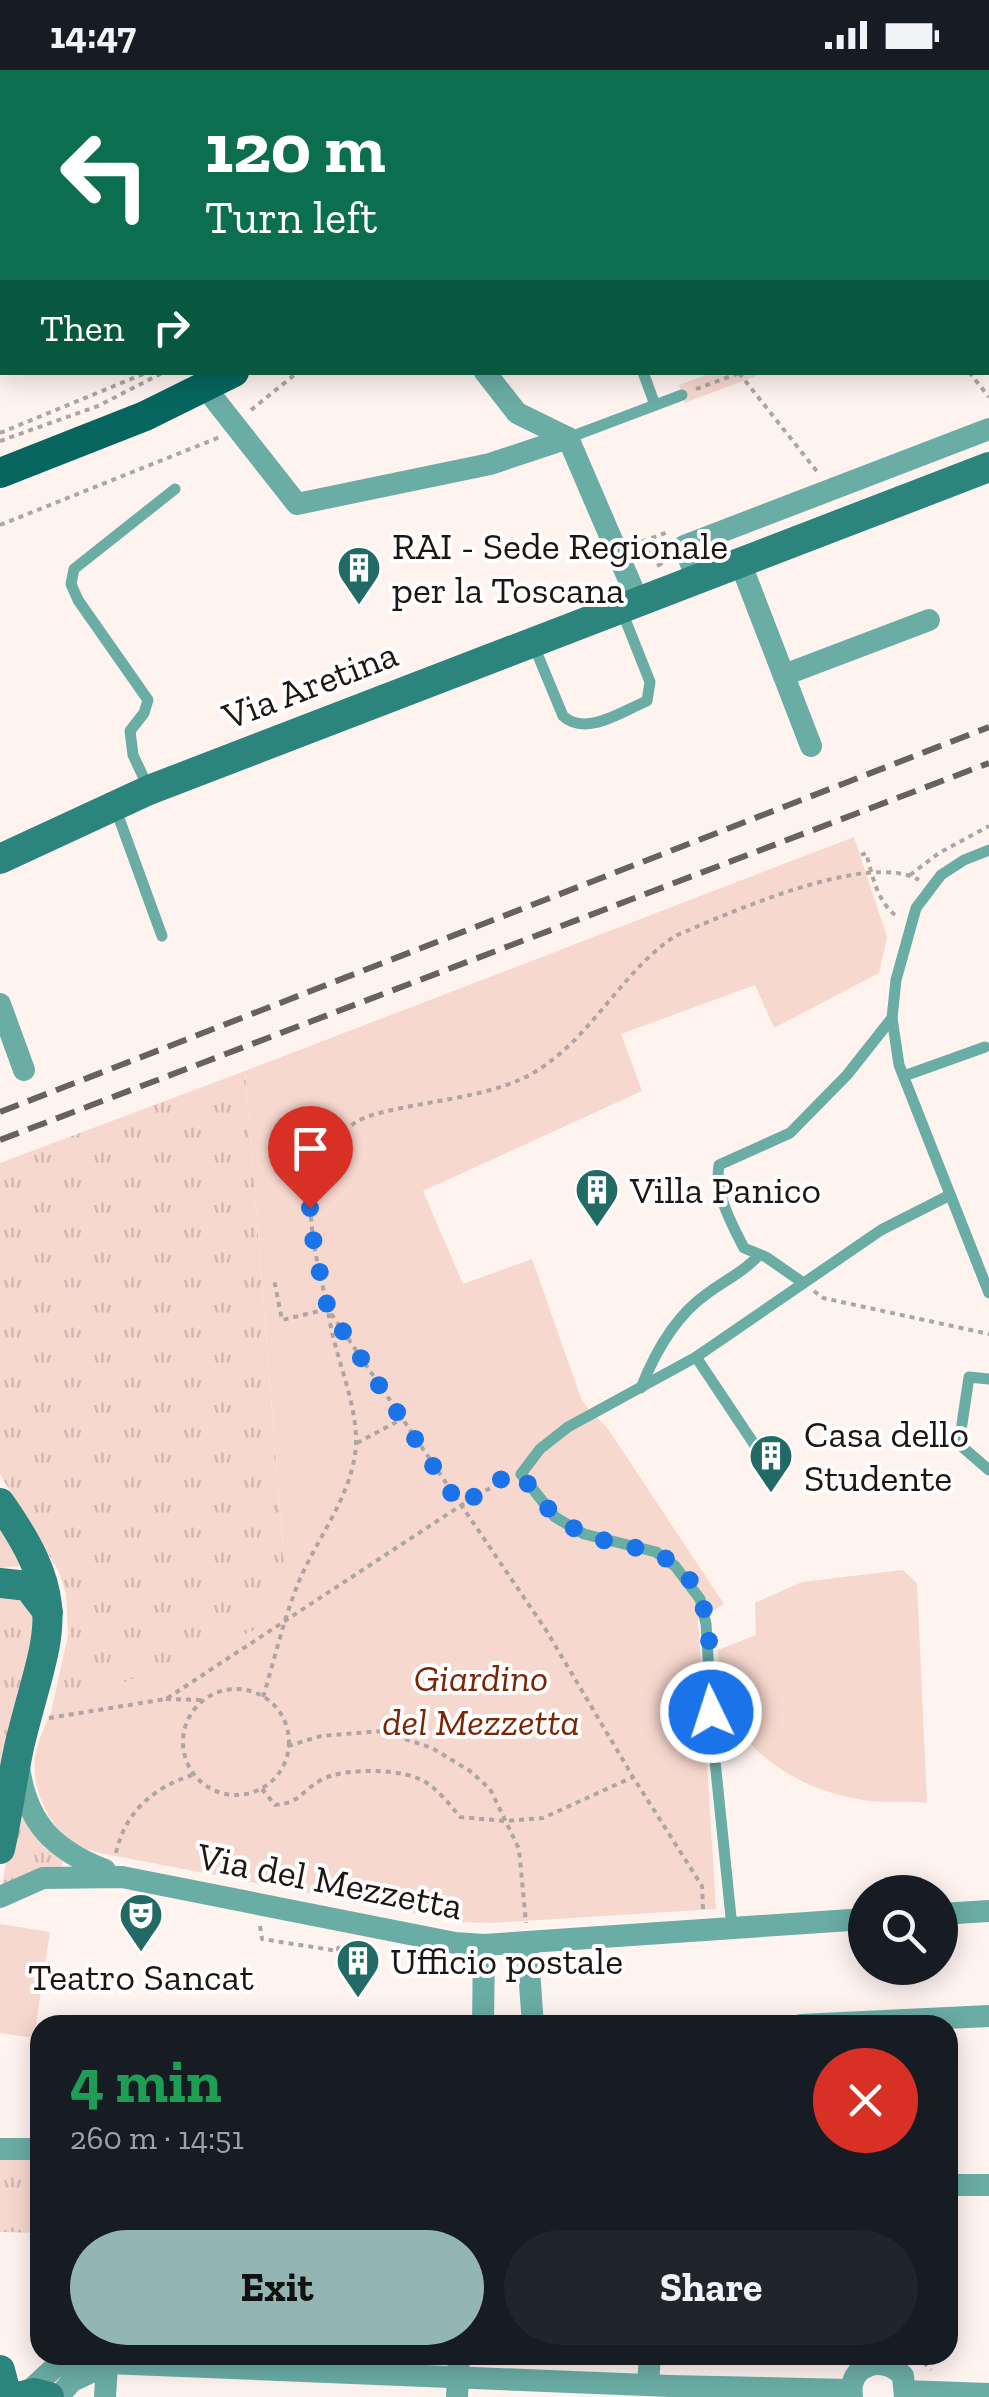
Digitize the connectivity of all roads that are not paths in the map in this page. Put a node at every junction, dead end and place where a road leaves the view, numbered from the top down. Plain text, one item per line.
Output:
1 (487, 375) edge
2 (644, 375) edge
3 (212, 379) edge
4 (682, 394) road end
5 (655, 405) junction
6 (989, 428) edge
7 (568, 438) junction
8 (989, 468) edge
9 (0, 474) edge
10 (175, 489) dead end
11 (740, 562) junction
12 (697, 578) junction
13 (629, 604) junction
14 (928, 620) dead end
15 (532, 642) junction
16 (784, 675) junction
17 (812, 746) dead end
18 (149, 790) junction
19 (114, 806) junction
20 (988, 853) edge
21 (0, 859) edge
22 (162, 936) dead end
23 (0, 1004) edge
24 (892, 1018) junction
25 (985, 1046) dead end
26 (24, 1070) dead end
27 (904, 1076) junction
28 (950, 1195) junction
29 (758, 1256) junction
30 (986, 1279) edge
31 (802, 1282) junction
32 (989, 1294) edge
33 (696, 1357) junction
34 (989, 1378) edge
35 (641, 1388) junction
36 (762, 1456) dead end
37 (989, 1470) edge
38 (0, 1503) edge
39 (0, 1583) edge
40 (50, 1614) junction
41 (18, 1756) junction
42 (0, 1849) edge
43 (118, 1868) junction
44 (0, 1897) edge
45 (989, 1911) edge
46 (958, 1913) edge
47 (848, 1920) edge
48 (732, 1927) junction
49 (526, 1934) junction
50 (484, 1945) junction
51 (484, 2015) edge
52 (531, 2015) edge
53 (989, 2016) edge
54 (958, 2017) edge
55 (0, 2149) edge
56 (30, 2149) edge
57 (989, 2185) edge
58 (958, 2186) edge
59 (61, 2365) edge
60 (107, 2365) joint
61 (654, 2365) edge
62 (870, 2365) edge
63 (890, 2365) edge
64 (0, 2370) edge
65 (458, 2376) edge
66 (663, 2389) edge
67 (851, 2394) edge
68 (905, 2394) edge
69 (989, 2394) edge
70 (32, 2396) edge
71 (105, 2397) edge

1 - 7 street
2 - 5 lane
3 - 7 street
3 - 9 main road
4 - 5 lane
5 - 7 lane
6 - 12 street
7 - 13 street
8 - 11 street, Via Aretina
10 - 18 lane
11 - 12 street, Via Aretina
11 - 16 street
12 - 13 street, Via Aretina
13 - 15 street, Via Aretina
13 - 15 lane
14 - 16 street
15 - 18 street, Via Aretina
16 - 17 street
18 - 19 street, Via Aretina
19 - 21 street, Via Aretina
19 - 22 lane
20 - 24 lane
23 - 26 street
24 - 27 lane
24 - 29 lane
25 - 27 lane
27 - 28 lane
28 - 30 lane
28 - 31 lane
29 - 31 lane
29 - 35 lane
30 - 32 lane
31 - 33 lane
33 - 35 lane
33 - 36 lane
34 - 37 lane
35 - 48 lane
38 - 40 street
39 - 40 street
40 - 41 street
41 - 42 street
41 - 43 street, Via del Mezzetta
43 - 44 street, Via del Mezzetta
43 - 50 street, Via del Mezzetta
45 - 46 street
47 - 48 street, Via del Mezzetta
48 - 49 street, Via del Mezzetta
49 - 50 street, Via del Mezzetta
49 - 52 street
50 - 51 street
53 - 54 street
55 - 56 street
57 - 58 street
59 - 70 street
60 - 65 street
60 - 71 street
61 - 66 street
62 - 67 street
63 - 68 street
64 - 70 street
65 - 66 street
66 - 67 street
68 - 69 street

